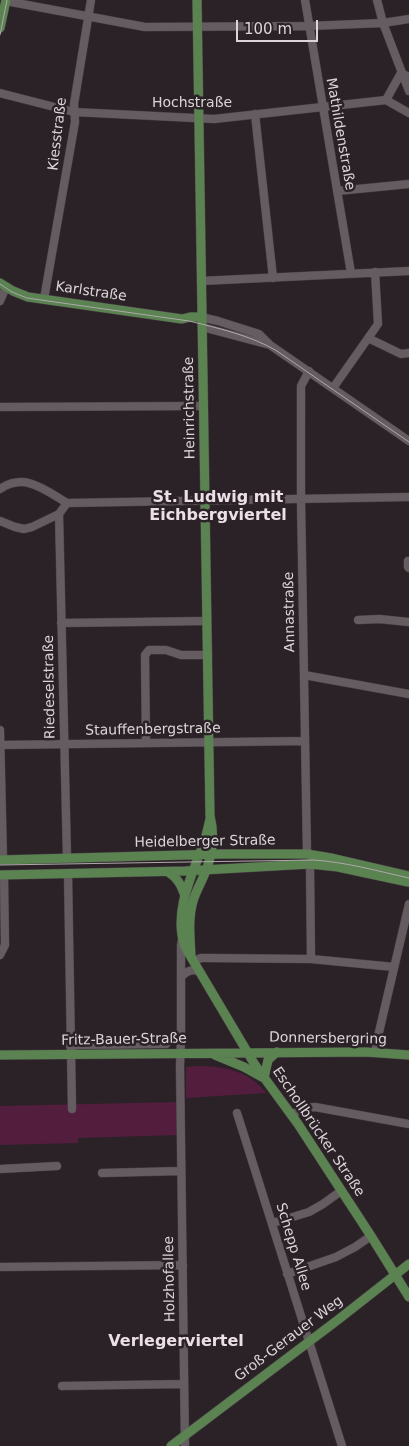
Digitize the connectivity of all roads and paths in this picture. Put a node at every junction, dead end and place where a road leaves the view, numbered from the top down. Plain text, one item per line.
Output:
1 (91, 0) edge
2 (196, 0) edge
3 (305, 0) edge
4 (377, 0) edge
5 (6, 1) edge
6 (1, 16) edge
7 (88, 17) junction
8 (409, 19) edge
9 (382, 23) junction
10 (197, 26) junction
11 (310, 26) junction
12 (0, 28) edge
13 (401, 73) junction
14 (409, 77) edge
15 (409, 91) edge
16 (0, 93) edge
17 (386, 100) junction
18 (322, 106) junction
19 (74, 112) junction
20 (409, 113) edge
21 (255, 114) junction
22 (198, 118) junction
23 (409, 184) edge
24 (337, 191) junction
25 (409, 271) edge
26 (375, 272) junction
27 (351, 273) junction
28 (273, 278) junction
29 (201, 281) junction
30 (3, 285) edge
31 (0, 300) edge
32 (44, 300) junction
33 (202, 322) junction
34 (368, 338) junction
35 (409, 353) edge
36 (309, 372) junction
37 (333, 388) junction
38 (203, 406) junction
39 (0, 407) edge
40 (409, 441) edge
41 (0, 489) edge
42 (409, 497) edge
43 (301, 500) junction
44 (205, 501) junction
45 (67, 503) junction
46 (59, 514) junction
47 (0, 521) edge
48 (207, 620) junction
49 (358, 620) dead end
50 (409, 622) edge
51 (62, 623) junction
52 (208, 655) junction
53 (304, 675) junction
54 (409, 694) edge
55 (0, 730) edge
56 (305, 740) junction
57 (209, 742) junction
58 (146, 743) junction
59 (64, 744) junction
60 (0, 745) edge
61 (210, 816) junction
62 (212, 854) junction
63 (307, 854) junction
64 (199, 855) junction
65 (67, 858) junction
66 (1, 860) edge
67 (310, 864) junction
68 (206, 870) junction
69 (194, 871) junction
70 (168, 872) junction
71 (68, 874) junction
72 (2, 875) edge
73 (409, 876) edge
74 (409, 882) edge
75 (185, 896) junction
76 (409, 904) edge
77 (407, 924) edge
78 (183, 938) junction
79 (0, 956) edge
80 (192, 958) junction
81 (311, 959) junction
82 (394, 967) junction
83 (200, 971) junction
84 (181, 977) junction
85 (166, 1044) dead end
86 (71, 1050) junction
87 (248, 1052) junction
88 (277, 1052) junction
89 (376, 1052) junction
90 (181, 1053) junction
91 (210, 1053) junction
92 (0, 1055) edge
93 (409, 1055) edge
94 (264, 1078) junction
95 (72, 1109) dead end
96 (237, 1113) dead end
97 (291, 1115) junction
98 (409, 1124) edge
99 (57, 1166) dead end
100 (0, 1169) edge
101 (181, 1171) junction
102 (102, 1172) dead end
103 (341, 1191) junction
104 (273, 1223) junction
105 (371, 1236) junction
106 (409, 1264) edge
107 (182, 1265) junction
108 (0, 1267) edge
109 (287, 1274) junction
110 (395, 1275) junction
111 (409, 1297) edge
112 (308, 1341) junction
113 (184, 1384) junction
114 (62, 1386) dead end
115 (184, 1441) edge
116 (171, 1446) edge
117 (342, 1446) edge

1 - 7 street, Kiesstraße
2 - 10 main road, Heinrichstraße
3 - 11 street, Mathildenstraße
4 - 9 street
5 - 6 main road
5 - 7 street
6 - 12 main road
7 - 10 street
7 - 19 street, Kiesstraße
8 - 9 street
9 - 11 street
9 - 13 street
10 - 11 street
10 - 22 main road, Heinrichstraße
11 - 18 street, Mathildenstraße
13 - 14 street
13 - 15 street
13 - 17 street
16 - 19 street, Hochstraße
17 - 18 street, Hochstraße
17 - 20 street
18 - 21 street, Hochstraße
18 - 24 street, Mathildenstraße
19 - 22 street, Hochstraße
19 - 32 street, Kiesstraße
21 - 22 street, Hochstraße
21 - 28 street
22 - 29 main road, Heinrichstraße
23 - 24 street
24 - 27 street, Mathildenstraße
25 - 26 street
26 - 27 street
26 - 34 street
27 - 28 street
28 - 29 street
29 - 33 main road, Heinrichstraße
30 - 31 street
30 - 32 main road, Karlstraße
32 - 33 main road, Karlstraße
33 - 36 street, Karlstraße
33 - 38 main road, Heinrichstraße
34 - 35 street
34 - 37 street
36 - 37 street, Karlstraße
36 - 43 street, Annastraße
37 - 40 street, Karlstraße
38 - 39 street
38 - 44 main road, Heinrichstraße
41 - 45 street
42 - 43 street
43 - 44 street
43 - 53 street, Annastraße
44 - 45 street
44 - 48 main road, Heinrichstraße
45 - 46 street
46 - 47 street
46 - 51 street, Riedeselstraße
48 - 51 street
48 - 52 main road, Heinrichstraße
49 - 50 street
51 - 59 street, Riedeselstraße
52 - 57 main road, Heinrichstraße
52 - 58 street
53 - 54 street
53 - 56 street, Annastraße
55 - 60 street
56 - 57 street, Stauffenbergstraße
56 - 63 street, Annastraße
57 - 58 street, Stauffenbergstraße
57 - 61 main road, Heinrichstraße
58 - 59 street, Stauffenbergstraße
59 - 60 street, Stauffenbergstraße
59 - 65 street, Riedeselstraße
60 - 66 street
61 - 62 main road, Heinrichstraße
61 - 64 main road, Heinrichstraße
62 - 63 main road, Heidelberger Straße
62 - 64 main road, Heidelberger Straße
62 - 68 main road, Heinrichstraße
63 - 73 main road, Heidelberger Straße
64 - 65 main road, Heidelberger Straße
64 - 69 main road, Heinrichstraße
65 - 66 main road, Heidelberger Straße
67 - 68 main road, Heidelberger Straße
67 - 74 main road, Heidelberger Straße
67 - 81 street
68 - 69 main road, Heidelberger Straße
68 - 80 main road, Eschollbrücker Straße
69 - 70 main road, Heidelberger Straße
69 - 75 main road, Eschollbrücker Straße
70 - 71 main road, Heidelberger Straße
70 - 75 main road
71 - 72 main road, Heidelberger Straße
71 - 86 street
72 - 79 street
75 - 78 main road, Eschollbrücker Straße
76 - 77 street
77 - 82 street
78 - 80 main road, Eschollbrücker Straße
78 - 84 street, Holzhofallee
80 - 81 street
80 - 83 main road, Eschollbrücker Straße
81 - 82 street
82 - 89 street
83 - 84 street
83 - 87 main road, Eschollbrücker Straße
84 - 90 street, Holzhofallee
85 - 86 street, Fritz-Bauer-Straße
86 - 90 main road, Fritz-Bauer-Straße
86 - 92 main road, Fritz-Bauer-Straße
86 - 95 street
87 - 88 main road, Donnersbergring
87 - 91 main road, Fritz-Bauer-Straße
87 - 94 main road, Eschollbrücker Straße
88 - 89 main road, Donnersbergring
88 - 94 main road
89 - 93 main road, Donnersbergring
90 - 91 main road, Fritz-Bauer-Straße
90 - 101 street, Holzhofallee
91 - 94 main road
94 - 97 main road, Eschollbrücker Straße
96 - 104 street, Schepp Allee
97 - 98 street
97 - 103 main road, Eschollbrücker Straße
99 - 100 street
101 - 102 street
101 - 107 street, Holzhofallee
103 - 104 street
103 - 105 main road, Eschollbrücker Straße
104 - 109 street, Schepp Allee
105 - 109 street
105 - 110 main road, Eschollbrücker Straße
106 - 110 main road, Groß-Gerauer Weg
107 - 108 street
107 - 113 street, Holzhofallee
109 - 112 street, Schepp Allee
110 - 111 main road, Eschollbrücker Straße
110 - 112 main road, Groß-Gerauer Weg
112 - 115 main road, Groß-Gerauer Weg
112 - 117 street, Schepp Allee
113 - 114 street
113 - 115 street, Holzhofallee
115 - 116 main road, Groß-Gerauer Weg

